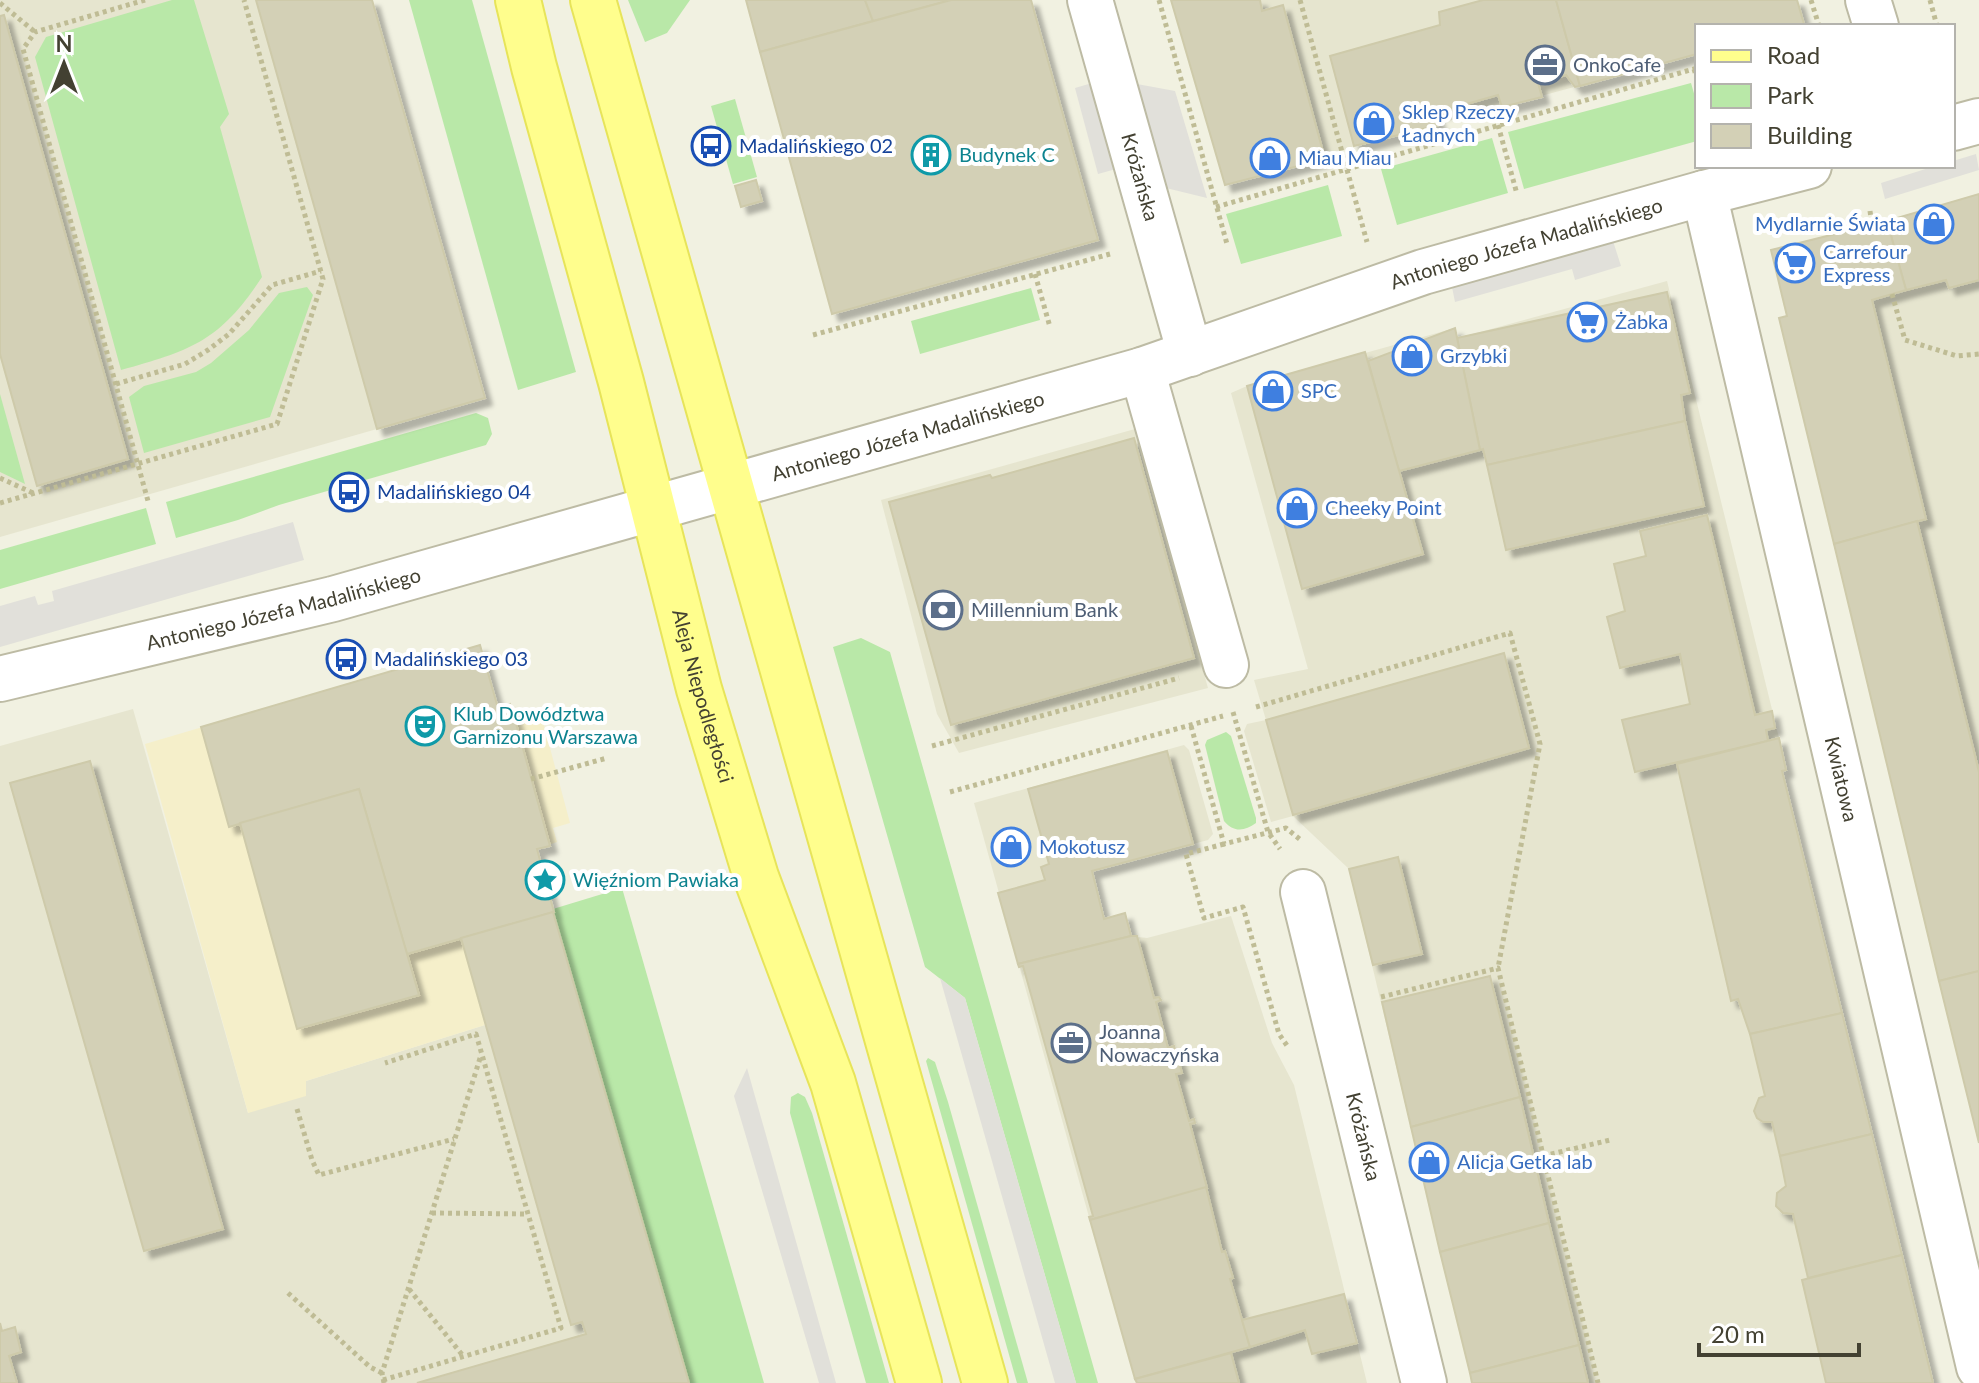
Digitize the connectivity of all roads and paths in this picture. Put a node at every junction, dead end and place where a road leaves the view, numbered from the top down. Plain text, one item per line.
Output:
1 (145, 0) edge
2 (244, 0) edge
3 (518, 0) edge
4 (593, 0) edge
5 (1090, 0) edge
6 (1159, 0) edge
7 (1300, 0) edge
8 (1811, 0) edge
9 (1868, 0) edge
10 (1930, 0) edge
11 (0, 3) edge
12 (1818, 24) edge
13 (1875, 24) edge
14 (1936, 24) edge
15 (35, 32) junction
16 (1695, 69) edge
17 (1979, 121) edge
18 (1498, 125) junction
19 (1955, 127) edge
20 (1801, 168) edge
21 (1345, 169) junction
22 (1704, 193) junction
23 (1518, 200) dead end
24 (1216, 207) junction
25 (1870, 211) dead end
26 (1872, 225) dead end
27 (1367, 242) dead end
28 (1227, 244) dead end
29 (1111, 254) dead end
30 (321, 271) junction
31 (1035, 274) junction
32 (1892, 294) dead end
33 (1050, 327) dead end
34 (813, 335) dead end
35 (1190, 354) junction
36 (1979, 354) edge
37 (1142, 370) junction
38 (116, 384) junction
39 (138, 464) junction
40 (0, 478) edge
41 (730, 486) junction
42 (34, 493) junction
43 (148, 501) dead end
44 (0, 503) edge
45 (654, 508) junction
46 (1226, 665) joint
47 (0, 679) edge
48 (1234, 713) junction
49 (932, 746) dead end
50 (607, 758) dead end
51 (531, 779) dead end
52 (950, 792) dead end
53 (1268, 832) dead end
54 (1224, 844) dead end
55 (1303, 892) dead end
56 (1498, 968) junction
57 (1368, 1000) dead end
58 (481, 1054) junction
59 (1293, 1055) dead end
60 (385, 1063) dead end
61 (297, 1109) dead end
62 (455, 1139) junction
63 (1610, 1140) dead end
64 (1543, 1156) junction
65 (432, 1213) junction
66 (528, 1214) junction
67 (408, 1288) junction
68 (288, 1293) dead end
69 (464, 1357) junction
70 (1979, 1367) edge
71 (383, 1379) edge
72 (919, 1383) edge
73 (985, 1383) edge
74 (1424, 1383) edge
75 (1598, 1383) edge

1 - 15 path
2 - 30 path
3 - 45 main road, Aleja Niepodległości
4 - 41 main road
5 - 35 street, Króżańska
6 - 24 path
7 - 21 path
8 - 12 path
9 - 13 street
10 - 14 path
11 - 15 path
15 - 38 path
16 - 18 path
17 - 19 street
18 - 21 path
18 - 23 path
20 - 22 street, Antoniego Józefa Madalińskiego
21 - 24 path
21 - 27 path
22 - 35 street, Antoniego Józefa Madalińskiego
22 - 70 street, Kwiatowa
24 - 28 path
25 - 26 path
29 - 31 path
30 - 38 path
30 - 39 path
31 - 33 path
31 - 34 path
32 - 36 path
35 - 37 street, Antoniego Józefa Madalińskiego
37 - 41 street, Antoniego Józefa Madalińskiego
37 - 46 street
38 - 39 path
39 - 42 path
39 - 43 path
40 - 42 path
41 - 45 street, Antoniego Józefa Madalińskiego
41 - 73 main road
42 - 44 path
45 - 47 street, Antoniego Józefa Madalińskiego
45 - 72 main road, Aleja Niepodległości
46 - 49 path
48 - 52 path
48 - 53 path
48 - 56 path
50 - 51 path
54 - 59 path
55 - 74 street, Króżańska
56 - 57 path
56 - 64 path
58 - 60 path
58 - 62 path
58 - 66 path
61 - 62 path
62 - 65 path
63 - 64 path
64 - 75 path
65 - 66 path
65 - 67 path
66 - 69 path
67 - 69 path
67 - 71 path
68 - 71 path
69 - 71 path

